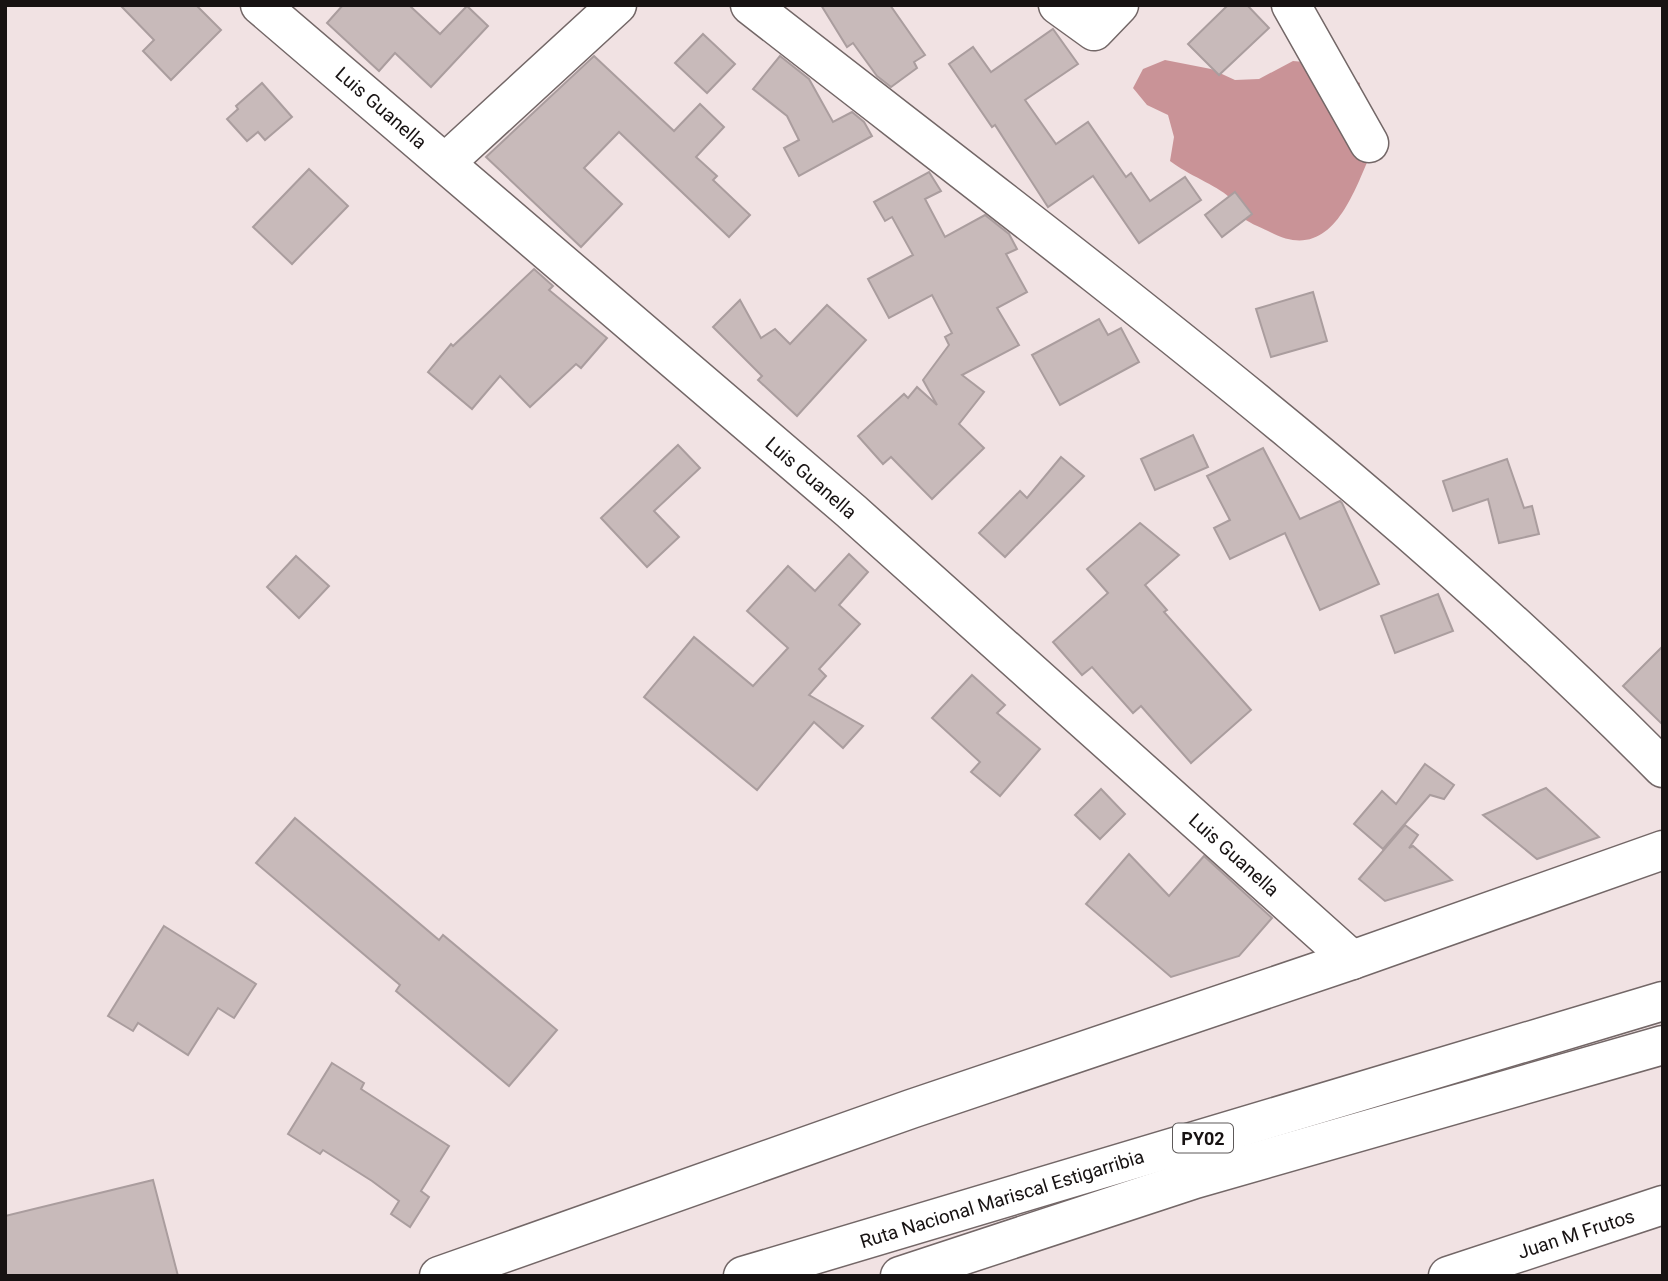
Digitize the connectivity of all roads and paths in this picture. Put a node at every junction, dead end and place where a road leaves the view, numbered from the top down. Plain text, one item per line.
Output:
1 (260, 5) edge
2 (618, 5) edge
3 (750, 5) edge
4 (1058, 5) edge
5 (1119, 5) edge
6 (1291, 5) edge
7 (1369, 143) dead end
8 (445, 163) junction
9 (1663, 768) edge
10 (1663, 850) edge
11 (1352, 960) junction
12 (1663, 1001) edge
13 (1663, 1045) edge
14 (1663, 1205) edge
15 (439, 1276) edge
16 (743, 1276) edge
17 (900, 1276) edge
18 (1448, 1276) edge

1 - 8 main road, Luis Guanella
2 - 8 main road
3 - 9 main road
4 - 5 main road
6 - 7 main road
8 - 11 main road, Luis Guanella
10 - 11 main road
11 - 15 main road
12 - 16 main road, Ruta Nacional Mariscal Estigarribia / PY02
13 - 17 main road, Ruta Nacional Mariscal Estigarribia / PY02
14 - 18 main road, Juan M Frutos

